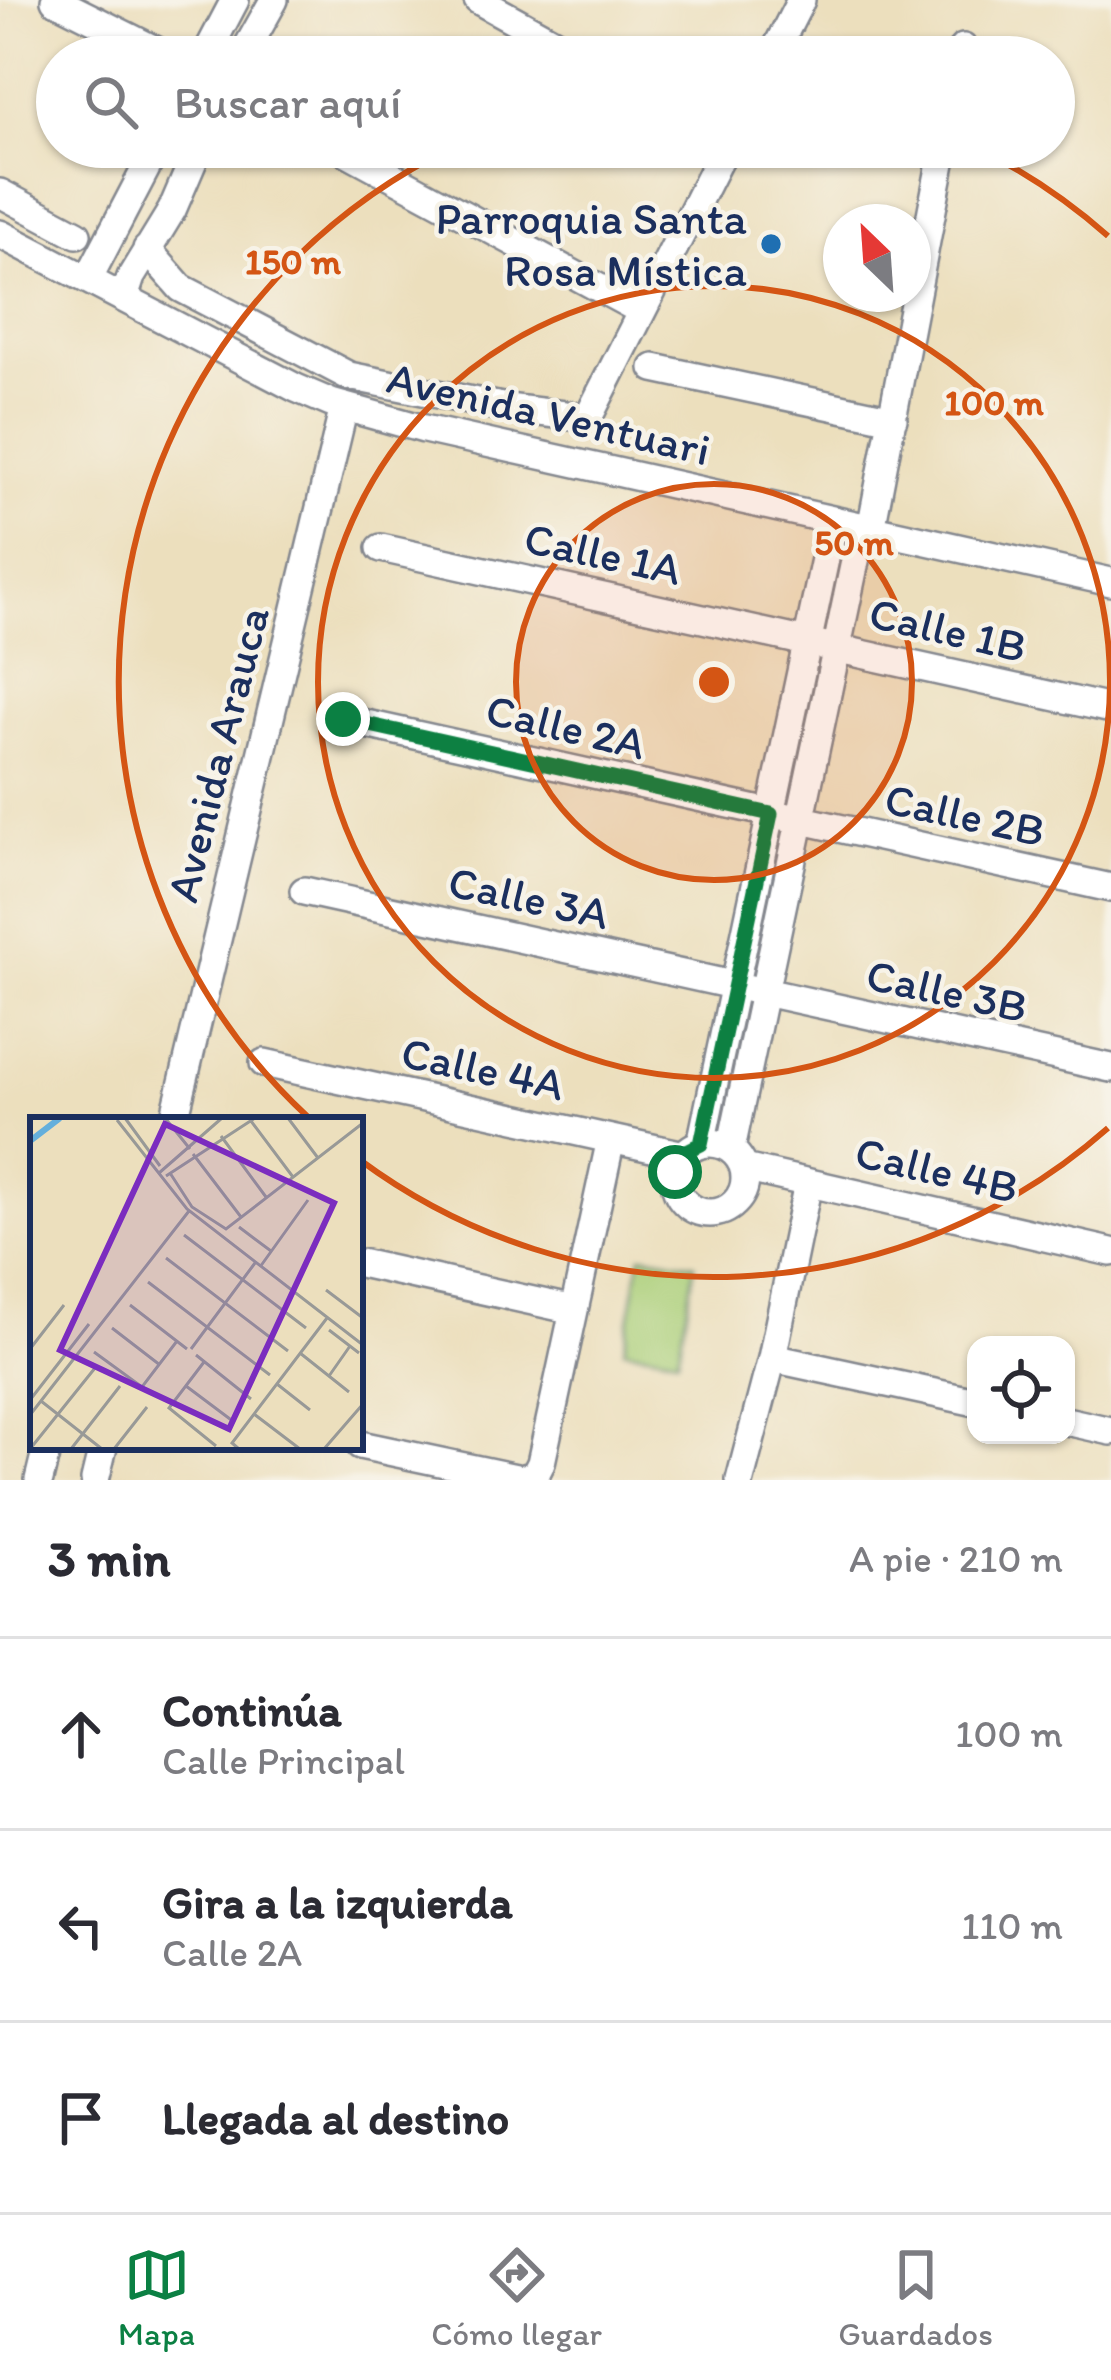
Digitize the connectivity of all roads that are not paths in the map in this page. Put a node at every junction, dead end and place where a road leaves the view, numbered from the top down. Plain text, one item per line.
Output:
1 (56, 0) edge
2 (235, 0) edge
3 (274, 0) edge
4 (478, 0) edge
5 (801, 0) edge
6 (127, 36) edge
7 (216, 36) edge
8 (254, 36) edge
9 (543, 36) edge
10 (783, 36) edge
11 (146, 168) edge
12 (190, 168) edge
13 (377, 168) edge
14 (714, 168) edge
15 (940, 168) edge
16 (0, 193) edge
17 (0, 234) edge
18 (77, 234) dead end
19 (147, 249) junction
20 (88, 279) junction
21 (124, 298) junction
22 (640, 310) junction
23 (654, 368) dead end
24 (344, 407) junction
25 (893, 419) junction
26 (833, 521) junction
27 (866, 529) junction
28 (381, 548) dead end
29 (1111, 582) edge
30 (807, 640) junction
31 (837, 647) junction
32 (1111, 709) edge
33 (343, 719) dead end
34 (771, 814) junction
35 (801, 821) junction
36 (1111, 888) edge
37 (304, 891) dead end
38 (735, 985) junction
39 (764, 993) junction
40 (264, 1063) dead end
41 (1111, 1069) edge
42 (175, 1117) edge
43 (610, 1139) junction
44 (692, 1149) junction
45 (738, 1159) junction
46 (808, 1183) junction
47 (1111, 1252) edge
48 (363, 1264) edge
49 (574, 1310) junction
50 (772, 1358) junction
51 (967, 1400) edge
52 (1075, 1423) edge
53 (1111, 1431) edge
54 (363, 1446) edge
55 (46, 1450) edge
56 (102, 1450) edge
57 (39, 1480) edge
58 (95, 1480) edge
59 (740, 1480) edge

1 - 6 street
2 - 7 street
3 - 8 street
4 - 9 street
5 - 10 street
11 - 20 street
12 - 19 street
13 - 22 street
14 - 22 street
15 - 25 street
16 - 18 street
17 - 20 street, Avenida Ventuari
19 - 21 street
19 - 22 street
20 - 21 street, Avenida Ventuari
21 - 24 street, Avenida Ventuari
23 - 25 street
24 - 26 street, Avenida Ventuari
24 - 42 street, Avenida Arauca
25 - 27 street
26 - 27 street, Avenida Ventuari
26 - 30 street
27 - 29 street, Avenida Ventuari
27 - 31 street
28 - 30 street, Calle 1A
30 - 31 street, Calle 1A
30 - 34 street
31 - 32 street, Calle 1B
31 - 35 street
33 - 34 street, Calle 2A
34 - 35 street, Calle 2A
34 - 38 street
35 - 36 street, Calle 2B
35 - 39 street
37 - 38 street, Calle 3A
38 - 39 street, Calle 3A
38 - 44 street
39 - 41 street, Calle 3B
39 - 45 street
40 - 43 street, Calle 4A
43 - 44 street, Calle 4A
43 - 49 street
44 - 45 street
44 - 45 street
45 - 46 street, Calle 4B
46 - 47 street, Calle 4B
46 - 50 street
48 - 49 street
49 - 54 street
50 - 51 street
50 - 59 street
52 - 53 street
55 - 57 street
56 - 58 street

